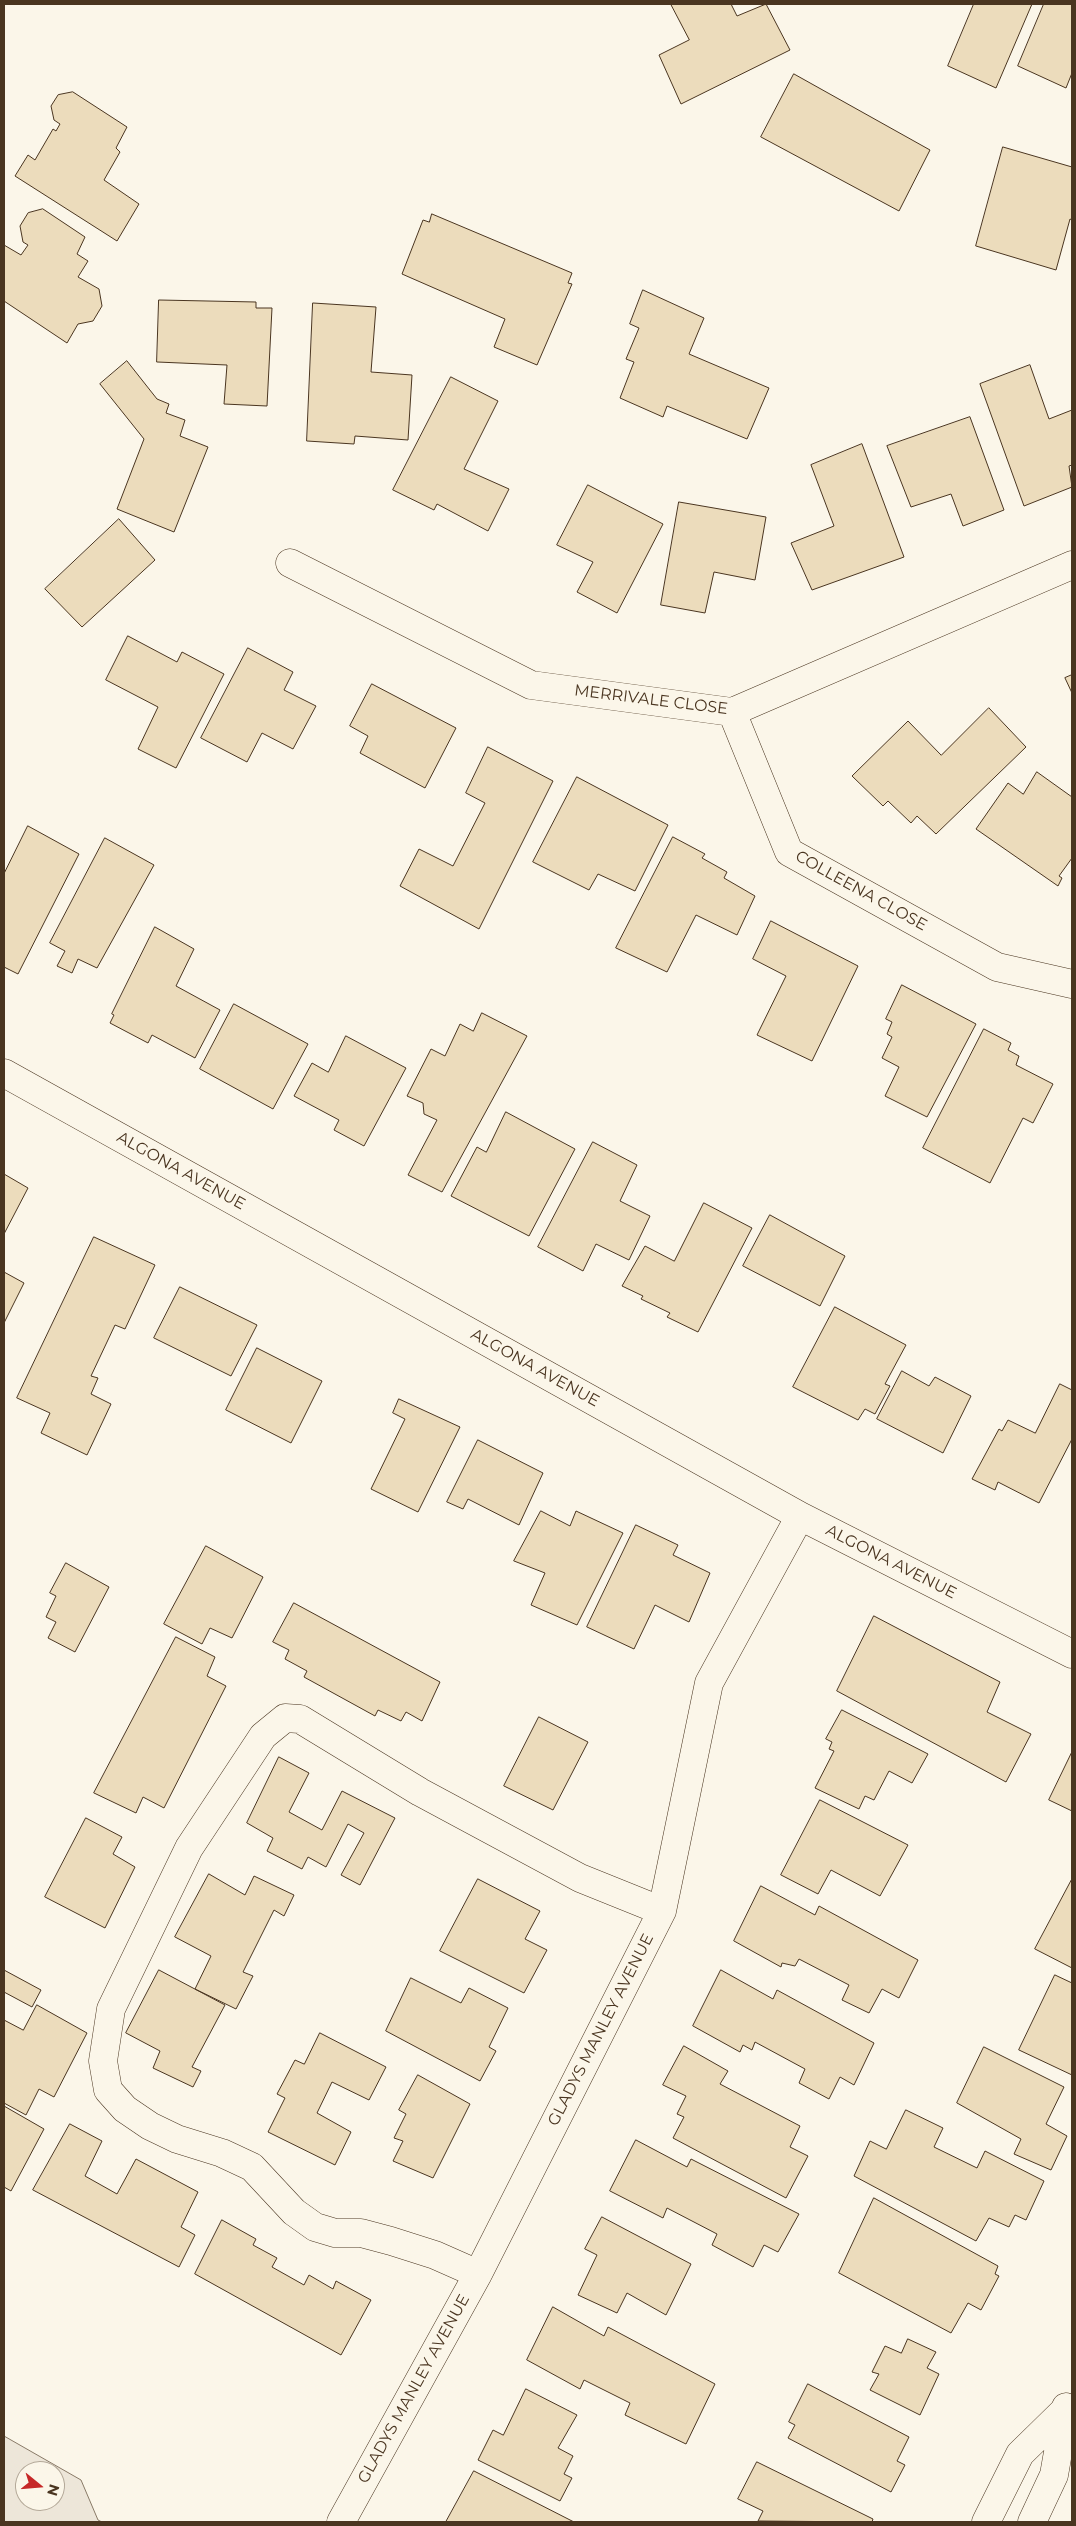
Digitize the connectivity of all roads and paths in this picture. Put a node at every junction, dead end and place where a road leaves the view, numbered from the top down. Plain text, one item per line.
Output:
1 (290, 563) dead end
2 (1072, 565) edge
3 (732, 712) junction
4 (1072, 984) edge
5 (4, 1073) edge
6 (800, 1516) junction
7 (1072, 1654) edge
8 (662, 1911) junction
9 (478, 2274) junction
10 (1068, 2403) edge
11 (341, 2522) edge
12 (986, 2522) edge
13 (1032, 2522) edge

1 - 3 street, MERRIVALE CLOSE
2 - 3 street, MERRIVALE CLOSE
3 - 4 street, COLLEENA CLOSE
5 - 6 street, ALGONA AVENUE
6 - 7 street, ALGONA AVENUE
6 - 8 street, GLADYS MANLEY AVENUE
8 - 9 street, GLADYS MANLEY AVENUE
8 - 9 street
9 - 11 street, GLADYS MANLEY AVENUE
10 - 12 street
10 - 13 street

